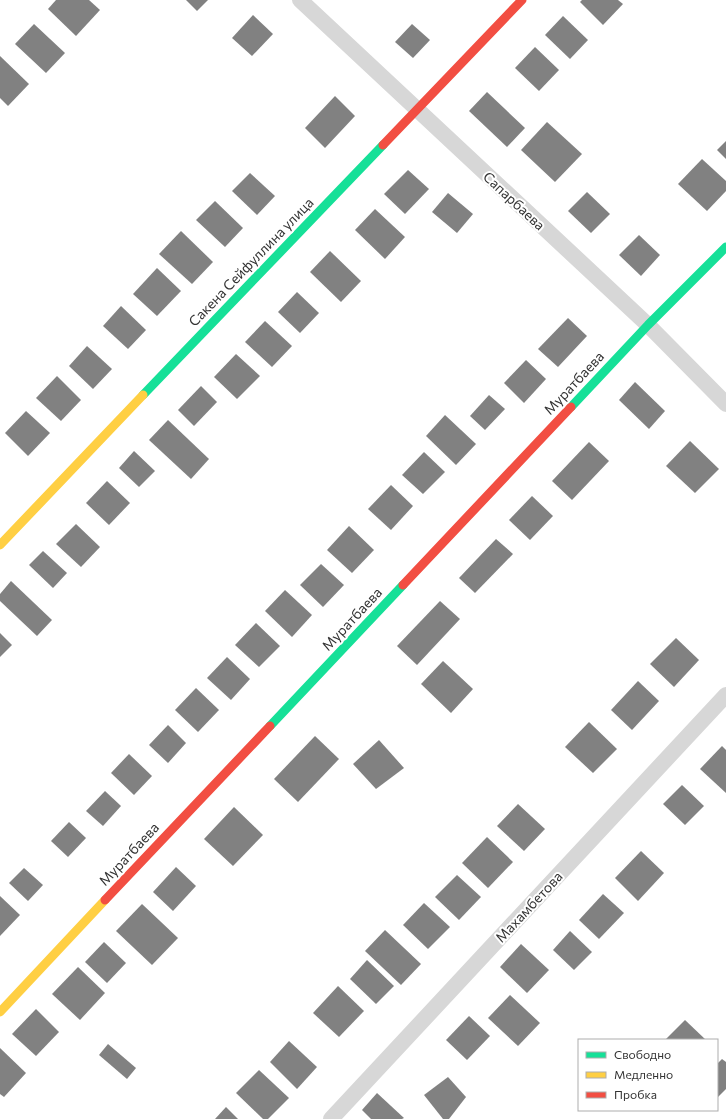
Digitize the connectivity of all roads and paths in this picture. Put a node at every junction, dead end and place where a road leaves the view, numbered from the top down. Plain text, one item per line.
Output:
1 (300, 0) edge
2 (522, 0) edge
3 (416, 109) junction
4 (726, 247) edge
5 (648, 325) junction
6 (726, 404) edge
7 (0, 545) edge
8 (726, 695) edge
9 (0, 1012) edge
10 (331, 1119) edge

1 - 3 street, Сапарбаева
2 - 3 street, Сакена Сейфуллина улица
3 - 5 street, Сапарбаева
3 - 7 street, Сакена Сейфуллина улица
4 - 5 street, Муратбаева
5 - 6 street, Сапарбаева
5 - 9 street, Муратбаева
8 - 10 street, Махамбетова

